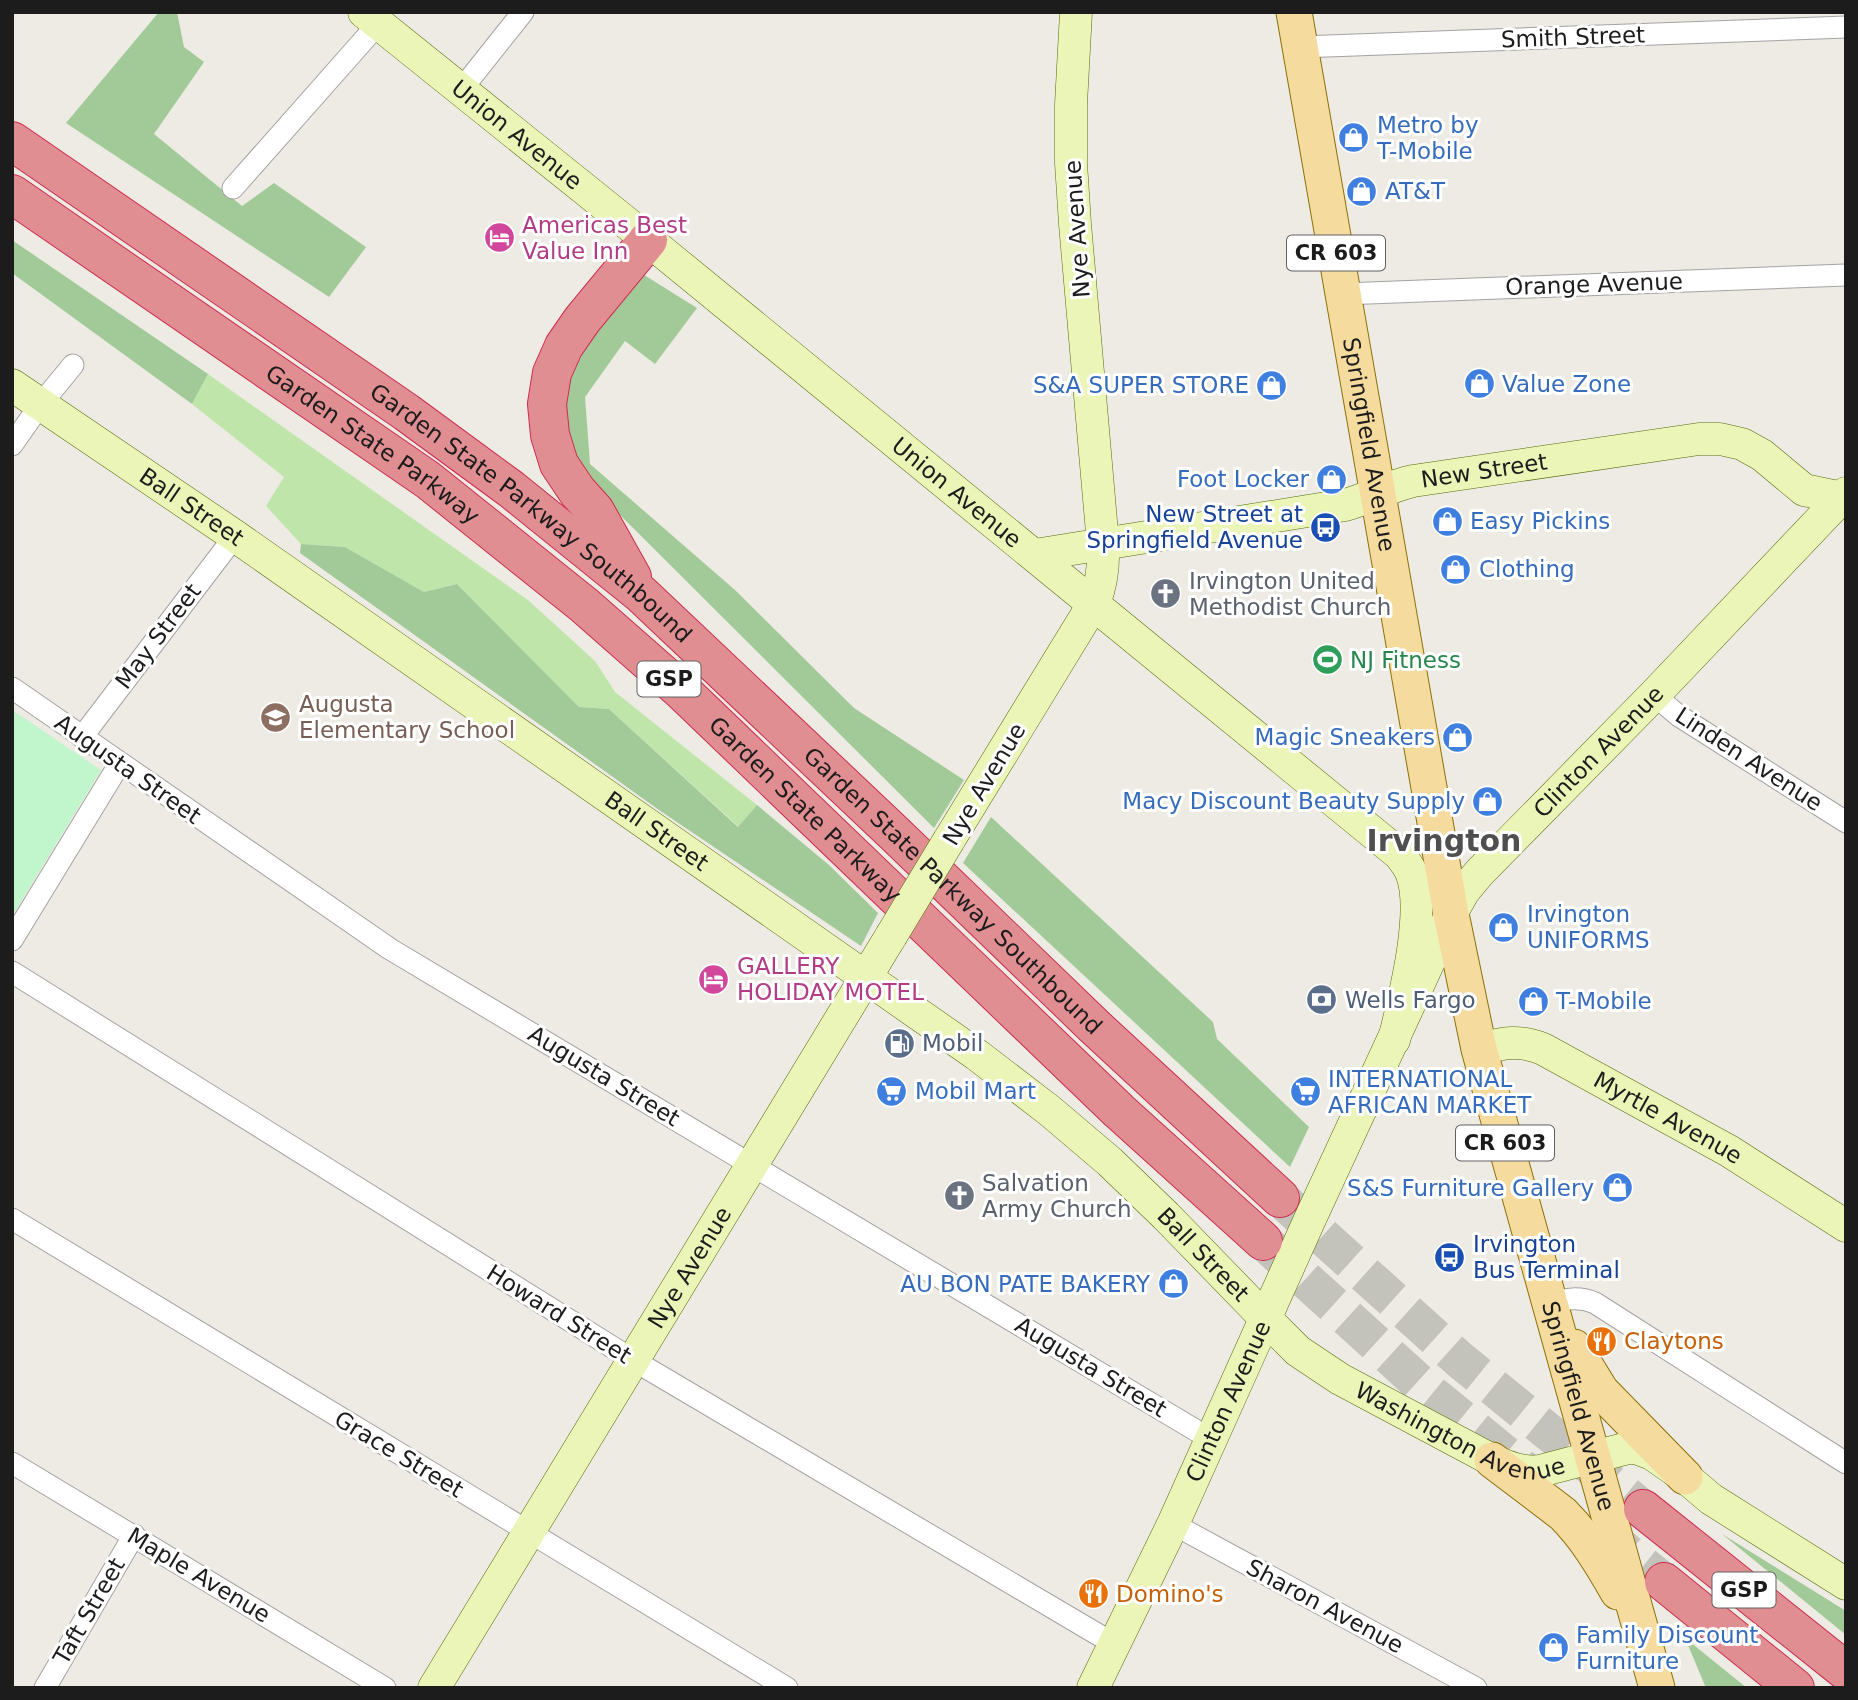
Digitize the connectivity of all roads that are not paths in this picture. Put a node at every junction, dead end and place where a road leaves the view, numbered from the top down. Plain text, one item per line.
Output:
1 (523, 12) edge
2 (1076, 12) edge
3 (1294, 12) edge
4 (371, 18) edge
5 (1846, 27) edge
6 (1300, 47) junction
7 (461, 90) junction
8 (12, 141) edge
9 (233, 187) dead end
10 (12, 194) edge
11 (648, 240) junction
12 (1846, 275) edge
13 (1343, 294) junction
14 (73, 365) dead end
15 (12, 386) edge
16 (40, 405) junction
17 (12, 445) edge
18 (1377, 493) junction
19 (1844, 497) edge
20 (235, 536) junction
21 (1103, 544) junction
22 (1035, 555) junction
23 (641, 594) junction
24 (1094, 603) junction
25 (12, 688) edge
26 (1654, 695) junction
27 (82, 737) junction
28 (120, 763) junction
29 (1846, 822) edge
30 (1451, 914) junction
31 (12, 940) edge
32 (12, 972) edge
33 (866, 977) junction
34 (1394, 1040) junction
35 (1479, 1049) junction
36 (752, 1164) junction
37 (1280, 1198) tunnel mouth
38 (12, 1219) edge
39 (1846, 1226) edge
40 (1263, 1241) tunnel mouth
41 (1550, 1303) junction
42 (1266, 1319) junction
43 (633, 1360) junction
44 (1212, 1440) junction
45 (1592, 1457) junction
46 (1492, 1460) junction
47 (12, 1462) edge
48 (1846, 1463) edge
49 (1685, 1477) junction
50 (1643, 1509) tunnel mouth
51 (1174, 1524) junction
52 (528, 1532) junction
53 (134, 1535) junction
54 (1664, 1582) tunnel mouth
55 (1846, 1584) edge
56 (1642, 1634) junction
57 (1114, 1644) junction
58 (1846, 1671) edge
59 (45, 1688) edge
60 (385, 1688) edge
61 (434, 1688) edge
62 (787, 1688) edge
63 (1093, 1688) edge
64 (1476, 1688) edge
65 (1657, 1688) edge
66 (1795, 1688) edge

1 - 7 street
2 - 21 main road, Nye Avenue
3 - 6 main road, Springfield Avenue / CR 603
4 - 7 main road, Union Avenue
4 - 9 street
5 - 6 street, Smith Street
6 - 13 main road, Springfield Avenue / CR 603
7 - 11 main road, Union Avenue
8 - 23 highway, Garden State Parkway Southbound / GSP
10 - 40 highway, Garden State Parkway / GSP
11 - 22 main road, Union Avenue
11 - 23 highway
12 - 13 street, Orange Avenue
13 - 18 main road, Springfield Avenue / CR 603
14 - 16 street
15 - 16 main road, Ball Street
16 - 17 street
16 - 20 main road, Ball Street
18 - 19 main road, New Street
18 - 21 main road, New Street
18 - 30 main road, Springfield Avenue / CR 603
19 - 26 main road, Clinton Avenue
20 - 27 street, May Street
20 - 33 main road, Ball Street
21 - 22 main road, New Street
21 - 24 main road, Nye Avenue
22 - 24 main road, Union Avenue
23 - 37 highway, Garden State Parkway Southbound / GSP
24 - 33 main road, Nye Avenue, bridge
24 - 34 main road, Union Avenue
25 - 27 street, Augusta Street
26 - 29 street, Linden Avenue
26 - 30 main road, Clinton Avenue
27 - 28 street, Augusta Street
28 - 31 street
28 - 36 street, Augusta Street
30 - 34 main road, Clinton Avenue
30 - 35 main road, Springfield Avenue / CR 603
32 - 43 street, Howard Street
33 - 36 main road, Nye Avenue
33 - 42 main road, Ball Street
34 - 42 main road, Clinton Avenue
35 - 39 main road, Myrtle Avenue
35 - 41 main road, Springfield Avenue / CR 603
36 - 43 main road, Nye Avenue
36 - 44 street, Augusta Street
38 - 52 street, Grace Street
41 - 45 main road, Springfield Avenue / CR 603
41 - 48 street
41 - 49 main road
42 - 44 main road, Clinton Avenue
42 - 46 main road, Washington Avenue
43 - 52 main road, Nye Avenue
43 - 57 street, Howard Street
44 - 51 main road, Clinton Avenue
45 - 46 main road, Washington Avenue
45 - 49 main road, Washington Avenue
45 - 56 main road, Springfield Avenue / CR 603
46 - 56 main road
47 - 53 street, Maple Avenue
49 - 55 main road, Washington Avenue
50 - 58 highway, GSP
51 - 57 main road, Clinton Avenue
51 - 64 street, Sharon Avenue
52 - 61 main road, Nye Avenue
52 - 62 street, Grace Street
53 - 59 street, Taft Street
53 - 60 street, Maple Avenue
54 - 66 highway, GSP
56 - 65 main road, Springfield Avenue / CR 603
57 - 63 main road, Clinton Avenue

